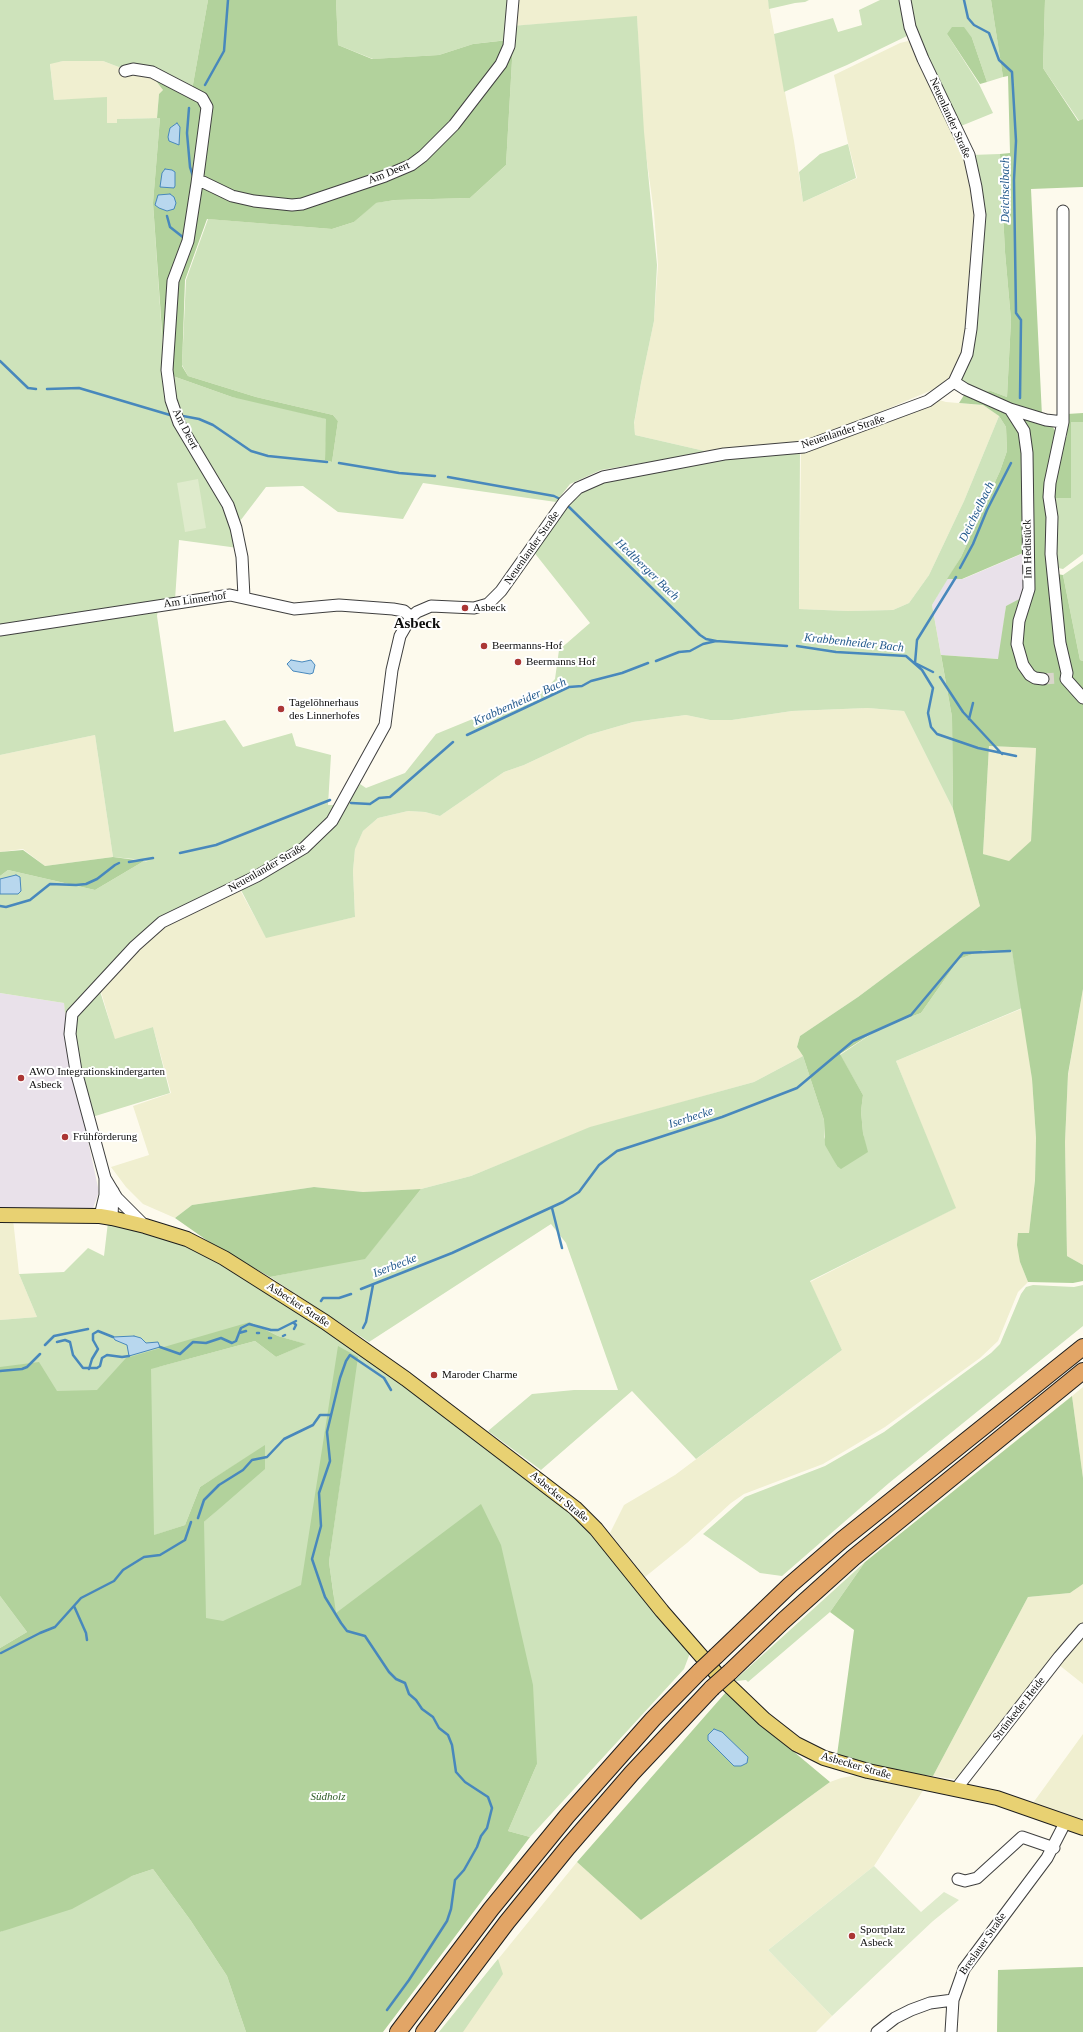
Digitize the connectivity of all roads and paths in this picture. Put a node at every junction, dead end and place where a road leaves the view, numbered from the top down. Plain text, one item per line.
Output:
1 (513, 0) edge
2 (905, 0) edge
3 (125, 72) dead end
4 (197, 183) junction
5 (1063, 211) dead end
6 (954, 382) junction
7 (1010, 409) junction
8 (1063, 422) junction
9 (244, 597) junction
10 (411, 617) junction
11 (0, 630) edge
12 (1043, 678) tunnel mouth
13 (1083, 698) edge
14 (105, 1178) junction
15 (113, 1191) junction
16 (0, 1215) edge
17 (106, 1217) junction
18 (145, 1226) junction
19 (1083, 1347) edge
20 (1083, 1371) edge
21 (1083, 1629) edge
22 (956, 1789) junction
23 (1066, 1821) junction
24 (1083, 1828) edge
25 (1054, 1848) junction
26 (958, 1879) dead end
27 (952, 2000) junction
28 (398, 2032) edge
29 (424, 2032) edge
30 (877, 2032) edge
31 (950, 2032) edge

1 - 4 street, Am Deert
2 - 6 street, Neuenlander Straße
3 - 4 street, Am Deert
4 - 9 street, Am Deert
5 - 8 street
6 - 7 street
6 - 10 street, Neuenlander Straße
7 - 8 street
7 - 12 street, Im Hedtstück
8 - 13 street
9 - 10 street, Am Linnerhof
9 - 11 street, Am Linnerhof
10 - 14 street, Neuenlander Straße
14 - 15 street, Neuenlander Straße
14 - 17 street, Neuenlander Straße
15 - 17 street
15 - 18 street, Neuenlander Straße
16 - 17 main road, Asbecker Straße
17 - 18 main road, Asbecker Straße
18 - 22 main road, Asbecker Straße
19 - 28 highway, bridge
20 - 29 highway, bridge
21 - 22 street, Strünkeder Heide
22 - 23 main road, Asbecker Straße
23 - 24 main road, Asbecker Straße
23 - 25 street, Breslauer Straße
25 - 26 street
25 - 27 street, Breslauer Straße
27 - 30 street
27 - 31 street, Breslauer Straße

